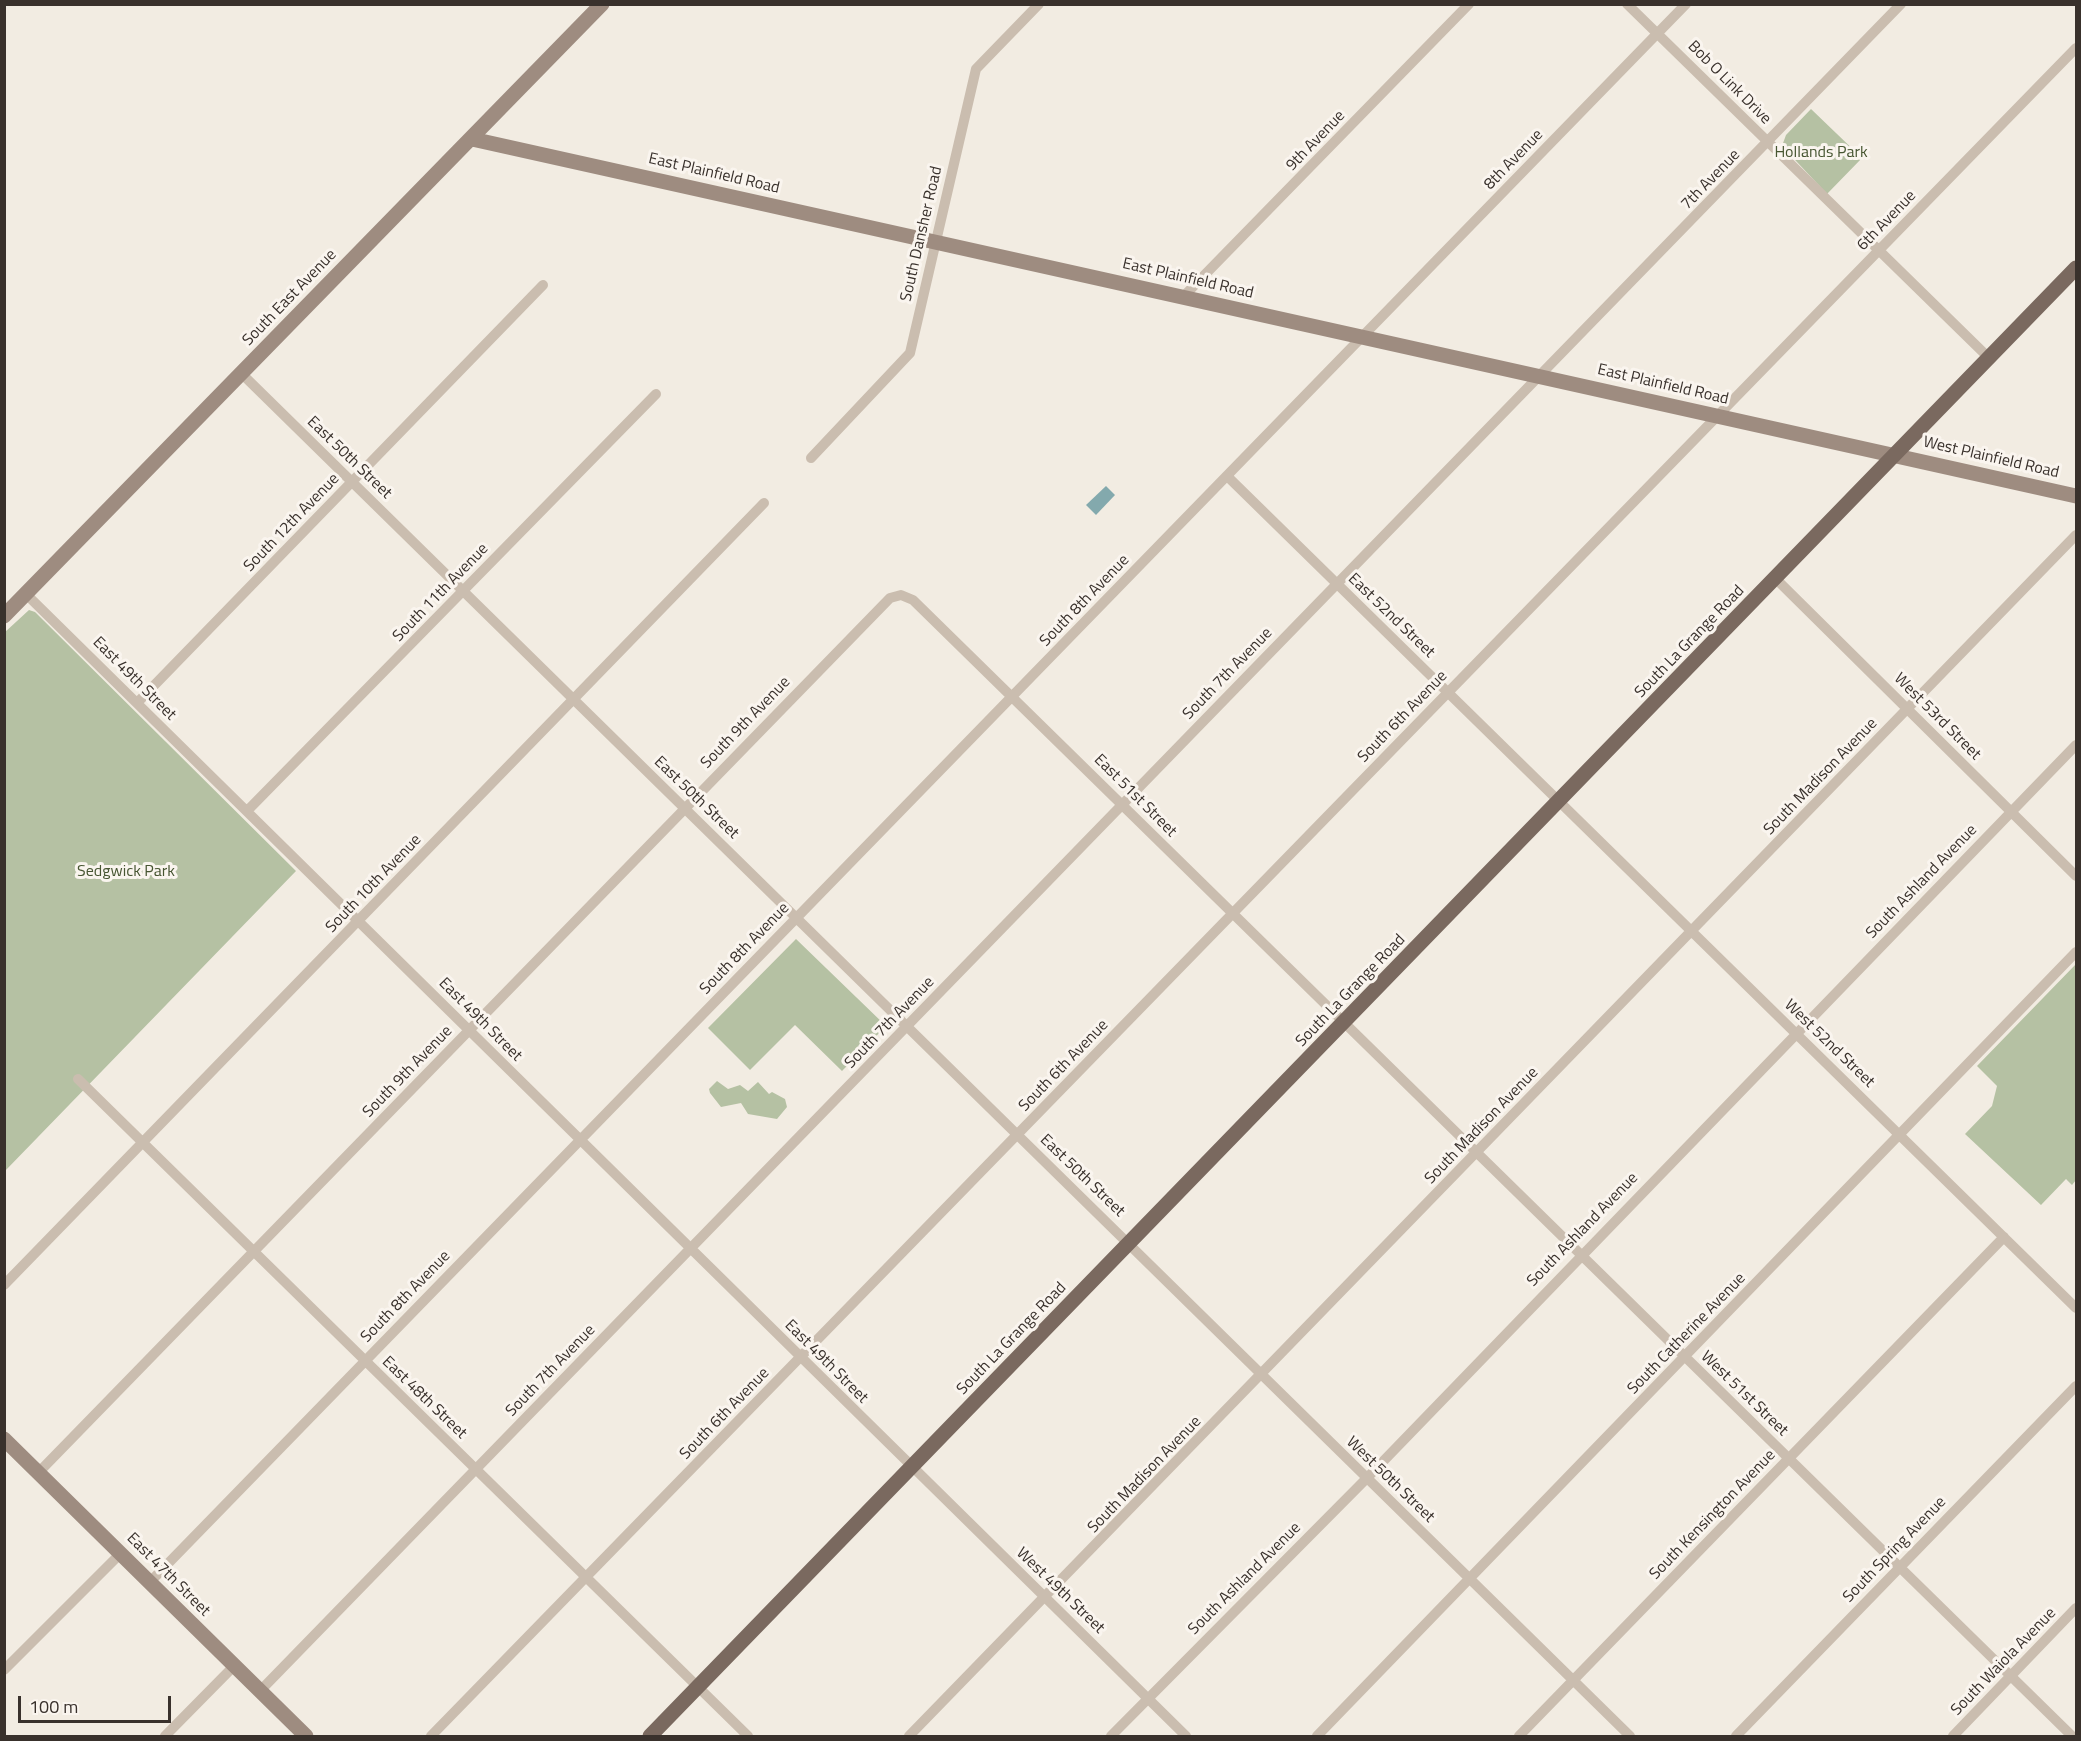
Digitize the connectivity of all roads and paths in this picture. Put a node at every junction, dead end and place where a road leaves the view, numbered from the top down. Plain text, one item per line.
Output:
1 (602, 4) edge
2 (1039, 4) edge
3 (1469, 4) edge
4 (1627, 4) edge
5 (1686, 4) edge
6 (1901, 4) edge
7 (1658, 34) junction
8 (2076, 48) edge
9 (472, 139) junction
10 (1768, 143) junction
11 (936, 242) junction
12 (1878, 251) junction
13 (2076, 268) edge
14 (543, 285) dead end
15 (1183, 297) junction
16 (1361, 336) junction
17 (1990, 359) junction
18 (242, 374) junction
19 (1542, 376) junction
20 (656, 394) dead end
21 (1718, 416) junction
22 (1897, 455) junction
23 (811, 458) dead end
24 (1227, 476) junction
25 (352, 482) junction
26 (2076, 496) edge
27 (764, 504) dead end
28 (2076, 536) edge
29 (1776, 579) junction
30 (1335, 583) junction
31 (464, 591) junction
32 (26, 594) junction
33 (901, 595) joint
34 (4, 616) edge
35 (1449, 692) junction
36 (1012, 697) junction
37 (575, 700) junction
38 (136, 702) junction
39 (1908, 709) junction
40 (2076, 745) edge
41 (1560, 802) junction
42 (1123, 805) junction
43 (685, 808) junction
44 (247, 812) junction
45 (2011, 812) junction
46 (2076, 876) edge
47 (1233, 914) junction
48 (797, 918) junction
49 (358, 921) junction
50 (1691, 931) junction
51 (2076, 952) edge
52 (1345, 1023) junction
53 (908, 1026) junction
54 (469, 1030) junction
55 (1796, 1033) junction
56 (78, 1079) dead end
57 (1018, 1134) junction
58 (1899, 1135) junction
59 (580, 1140) junction
60 (143, 1143) junction
61 (1477, 1153) junction
62 (2004, 1237) junction
63 (1130, 1244) junction
64 (690, 1249) junction
65 (253, 1252) junction
66 (1581, 1254) junction
67 (4, 1285) edge
68 (2076, 1308) edge
69 (800, 1358) junction
70 (1685, 1358) junction
71 (365, 1361) junction
72 (1262, 1375) junction
73 (2076, 1386) edge
74 (6, 1442) edge
75 (1788, 1458) junction
76 (912, 1468) junction
77 (476, 1469) junction
78 (39, 1472) junction
79 (1366, 1479) junction
80 (120, 1554) junction
81 (1899, 1567) junction
82 (586, 1578) junction
83 (1470, 1580) junction
84 (150, 1582) junction
85 (1046, 1599) junction
86 (2076, 1608) edge
87 (234, 1666) junction
88 (4, 1670) edge
89 (2010, 1677) junction
90 (1573, 1681) junction
91 (698, 1688) junction
92 (260, 1691) junction
93 (1148, 1699) junction
94 (165, 1737) edge
95 (306, 1737) edge
96 (431, 1737) edge
97 (650, 1737) edge
98 (748, 1737) edge
99 (909, 1737) edge
100 (1111, 1737) edge
101 (1186, 1737) edge
102 (1317, 1737) edge
103 (1519, 1737) edge
104 (1630, 1737) edge
105 (1736, 1737) edge
106 (1953, 1737) edge
107 (2072, 1737) edge

1 - 9 main road, South East Avenue
2 - 11 street, South Dansher Road
3 - 15 street, 9th Avenue
4 - 7 street, Bob O Link Drive
5 - 7 street, 8th Avenue
6 - 10 street, 7th Avenue
7 - 10 street, Bob O Link Drive
7 - 16 street, 8th Avenue
8 - 12 street, 6th Avenue
9 - 11 main road, East Plainfield Road
9 - 18 main road, South East Avenue
10 - 12 street, Bob O Link Drive
10 - 19 street, 7th Avenue
11 - 15 main road, East Plainfield Road
11 - 23 street, South Dansher Road
12 - 17 street, Bob O Link Drive
12 - 21 street, 6th Avenue
13 - 17 main road, South La Grange Road
14 - 25 street, South 12th Avenue
15 - 16 main road, East Plainfield Road
16 - 19 main road, East Plainfield Road
16 - 24 street, South 8th Avenue
17 - 22 main road, South La Grange Road
18 - 25 street, East 50th Street
18 - 32 main road, South East Avenue
19 - 21 main road, East Plainfield Road
19 - 30 street, South 7th Avenue
20 - 31 street, South 11th Avenue
21 - 22 main road, East Plainfield Road
21 - 35 street, South 6th Avenue
22 - 26 main road, West Plainfield Road
22 - 29 main road, South La Grange Road
24 - 30 street, East 52nd Street
24 - 36 street, South 8th Avenue
25 - 31 street, East 50th Street
25 - 38 street, South 12th Avenue
27 - 37 street, South 10th Avenue
28 - 39 street, South Madison Avenue
29 - 39 street, West 53rd Street
29 - 41 main road, South La Grange Road
30 - 35 street, East 52nd Street
30 - 42 street, South 7th Avenue
31 - 37 street, East 50th Street
31 - 44 street, South 11th Avenue
32 - 34 main road, South East Avenue
32 - 38 street, East 49th Street
33 - 36 street, East 51st Street
33 - 43 street, South 9th Avenue
35 - 41 street, East 52nd Street
35 - 47 street, South 6th Avenue
36 - 42 street, East 51st Street
36 - 48 street, South 8th Avenue
37 - 43 street, East 50th Street
37 - 49 street, South 10th Avenue
38 - 44 street, East 49th Street
39 - 45 street, West 53rd Street
39 - 50 street, South Madison Avenue
40 - 45 street, South Ashland Avenue
41 - 50 street, West 52nd Street
41 - 52 main road, South La Grange Road
42 - 47 street, East 51st Street
42 - 53 street, South 7th Avenue
43 - 48 street, East 50th Street
43 - 54 street, South 9th Avenue
44 - 49 street, East 49th Street
45 - 46 street, West 53rd Street
45 - 55 street, South Ashland Avenue
47 - 52 street, East 51st Street
47 - 57 street, South 6th Avenue
48 - 53 street, East 50th Street
48 - 59 street, South 8th Avenue
49 - 54 street, East 49th Street
49 - 60 street, South 10th Avenue
50 - 55 street, West 52nd Street
50 - 61 street, South Madison Avenue
51 - 58 street, South Catherine Avenue
52 - 61 street, West 51st Street
52 - 63 main road, South La Grange Road
53 - 57 street, East 50th Street
53 - 64 street, South 7th Avenue
54 - 59 street, East 49th Street
54 - 65 street, South 9th Avenue
55 - 58 street, West 52nd Street
55 - 66 street, South Ashland Avenue
56 - 60 street, East 48th Street
57 - 63 street, East 50th Street
57 - 69 street, South 6th Avenue
58 - 62 street, West 52nd Street
58 - 70 street, South Catherine Avenue
59 - 64 street, East 49th Street
59 - 71 street, South 8th Avenue
60 - 65 street, East 48th Street
60 - 67 street, South 10th Avenue
61 - 66 street, West 51st Street
61 - 72 street, South Madison Avenue
62 - 68 street, West 52nd Street
62 - 75 street, South Kensington Avenue
63 - 72 street, West 50th Street
63 - 76 main road, South La Grange Road
64 - 69 street, East 49th Street
64 - 77 street, South 7th Avenue
65 - 71 street, East 48th Street
65 - 78 street, South 9th Avenue
66 - 70 street, West 51st Street
66 - 79 street, South Ashland Avenue
69 - 76 street, East 49th Street
69 - 82 street, South 6th Avenue
70 - 75 street, West 51st Street
70 - 83 street, South Catherine Avenue
71 - 77 street, East 48th Street
71 - 84 street, South 8th Avenue
72 - 79 street, West 50th Street
72 - 85 street, South Madison Avenue
73 - 81 street, South Spring Avenue
74 - 78 main road, East 47th Street
75 - 81 street, West 51st Street
75 - 90 street, South Kensington Avenue
76 - 85 street, West 49th Street
76 - 91 main road, South La Grange Road
77 - 82 street, East 48th Street
77 - 92 street, South 7th Avenue
78 - 80 main road, East 47th Street
79 - 83 street, West 50th Street
79 - 93 street, South Ashland Avenue
80 - 84 main road, East 47th Street
80 - 88 street
81 - 89 street, West 51st Street
81 - 105 street, South Spring Avenue
82 - 91 street, East 48th Street
82 - 96 street, South 6th Avenue
83 - 90 street, West 50th Street
83 - 102 street, South Catherine Avenue
84 - 87 main road, East 47th Street
85 - 93 street, West 49th Street
85 - 99 street, South Madison Avenue
86 - 89 street, South Waiola Avenue
87 - 92 main road, East 47th Street
87 - 94 street
89 - 106 street, South Waiola Avenue
89 - 107 street, West 51st Street
90 - 103 street, South Kensington Avenue
90 - 104 street, West 50th Street
91 - 97 main road, South La Grange Road
91 - 98 street, East 48th Street
92 - 95 main road, East 47th Street
93 - 100 street, South Ashland Avenue
93 - 101 street, West 49th Street

